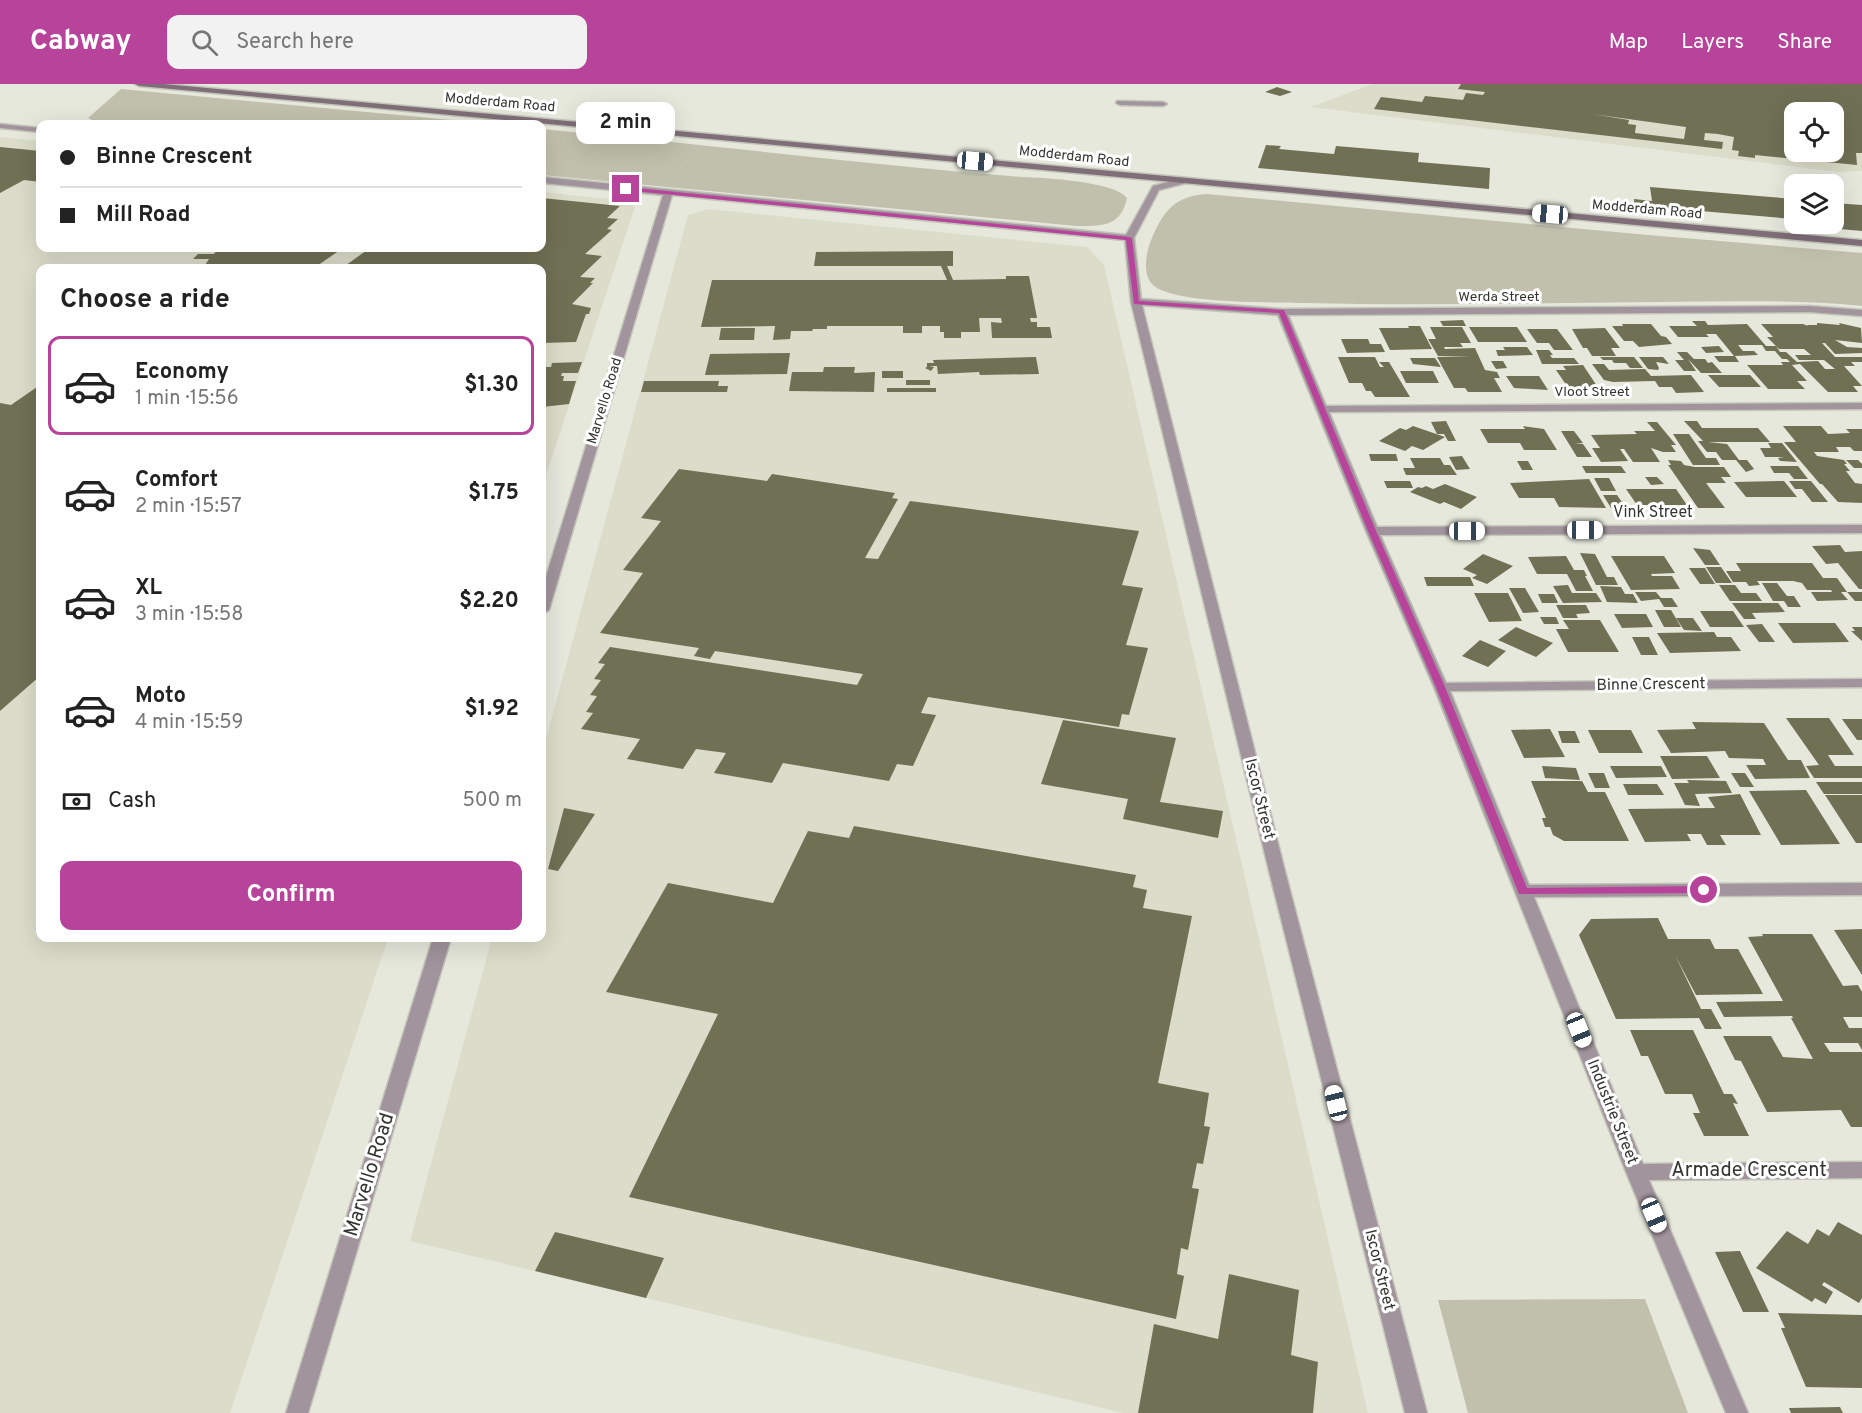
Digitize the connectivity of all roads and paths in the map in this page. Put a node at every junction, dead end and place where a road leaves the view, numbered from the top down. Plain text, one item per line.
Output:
1 (139, 84) edge
2 (1120, 103) dead end
3 (1163, 104) dead end
4 (525, 120) edge
5 (546, 122) edge
6 (0, 126) edge
7 (36, 130) edge
8 (1137, 177) junction
9 (546, 180) edge
10 (1183, 181) junction
11 (1156, 189) junction
12 (668, 193) junction
13 (1129, 238) junction
14 (1862, 243) edge
15 (1136, 303) junction
16 (1282, 312) junction
17 (1862, 313) edge
18 (1862, 406) edge
19 (1322, 409) junction
20 (1862, 529) edge
21 (1372, 531) junction
22 (546, 597) edge
23 (1862, 683) edge
24 (1441, 687) junction
25 (1862, 889) edge
26 (1523, 891) junction
27 (441, 942) edge
28 (1862, 1170) edge
29 (1636, 1172) junction
30 (297, 1413) edge
31 (1416, 1413) edge
32 (1737, 1413) edge

1 - 4 street, Modderdam Road
2 - 3 street
5 - 8 street, Modderdam Road
6 - 7 street
8 - 10 street, Modderdam Road
8 - 11 street
9 - 12 street
10 - 11 street
10 - 14 street, Modderdam Road
11 - 13 street
12 - 13 street
12 - 22 street, Marvello Road
13 - 15 street, Iscor Street
15 - 16 street, Werda Street
15 - 31 street, Iscor Street
16 - 17 street, Werda Street
16 - 19 street, Industrie Street
18 - 19 street, Vloot Street
19 - 21 street, Industrie Street
20 - 21 street, Vink Street
21 - 24 street, Industrie Street
23 - 24 street, Binne Crescent
24 - 26 street, Industrie Street
25 - 26 street
26 - 29 street, Industrie Street
27 - 30 street, Marvello Road
28 - 29 street, Armade Crescent
29 - 32 street, Industrie Street

